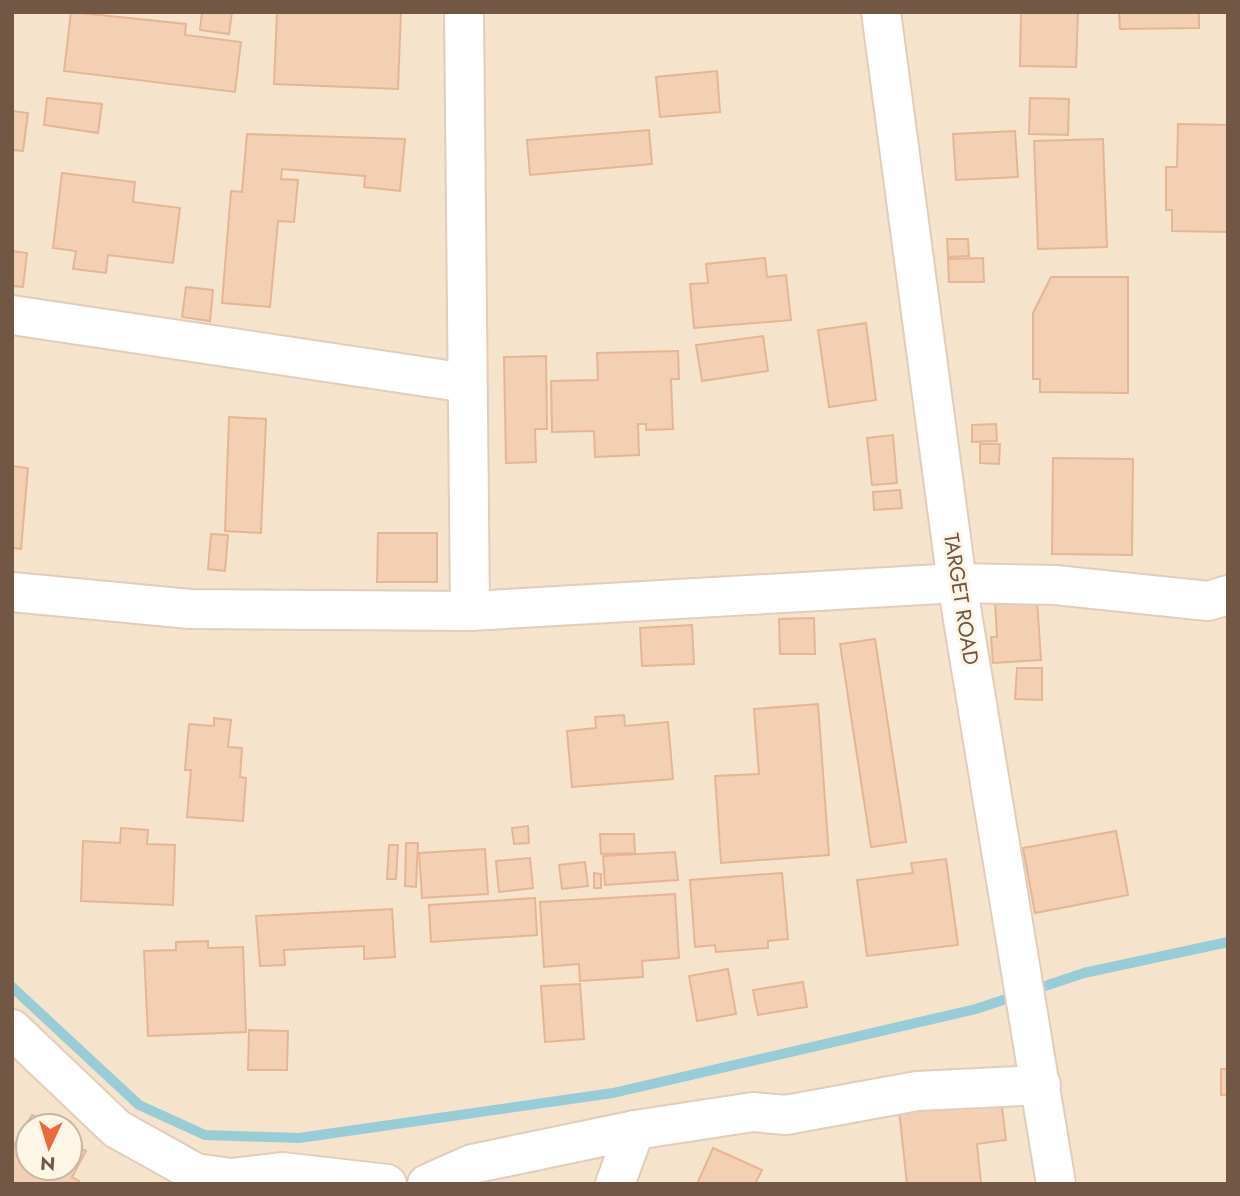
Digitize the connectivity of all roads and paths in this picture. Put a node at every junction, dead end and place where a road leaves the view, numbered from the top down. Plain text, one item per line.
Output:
1 (464, 12) edge
2 (881, 12) edge
3 (12, 315) edge
4 (467, 383) junction
5 (957, 583) junction
6 (12, 592) edge
7 (1228, 596) edge
8 (470, 611) junction
9 (12, 1029) edge
10 (1040, 1073) junction
11 (635, 1130) junction
12 (290, 1178) edge
13 (387, 1184) edge
14 (427, 1184) edge
15 (615, 1184) edge
16 (1056, 1184) edge

1 - 4 street
2 - 5 street, TARGET ROAD
3 - 4 street
4 - 8 street
5 - 7 street
5 - 8 street
5 - 10 street, TARGET ROAD
6 - 8 street
9 - 12 street
10 - 11 street
10 - 16 street, TARGET ROAD
11 - 14 street
11 - 15 street
12 - 13 street

